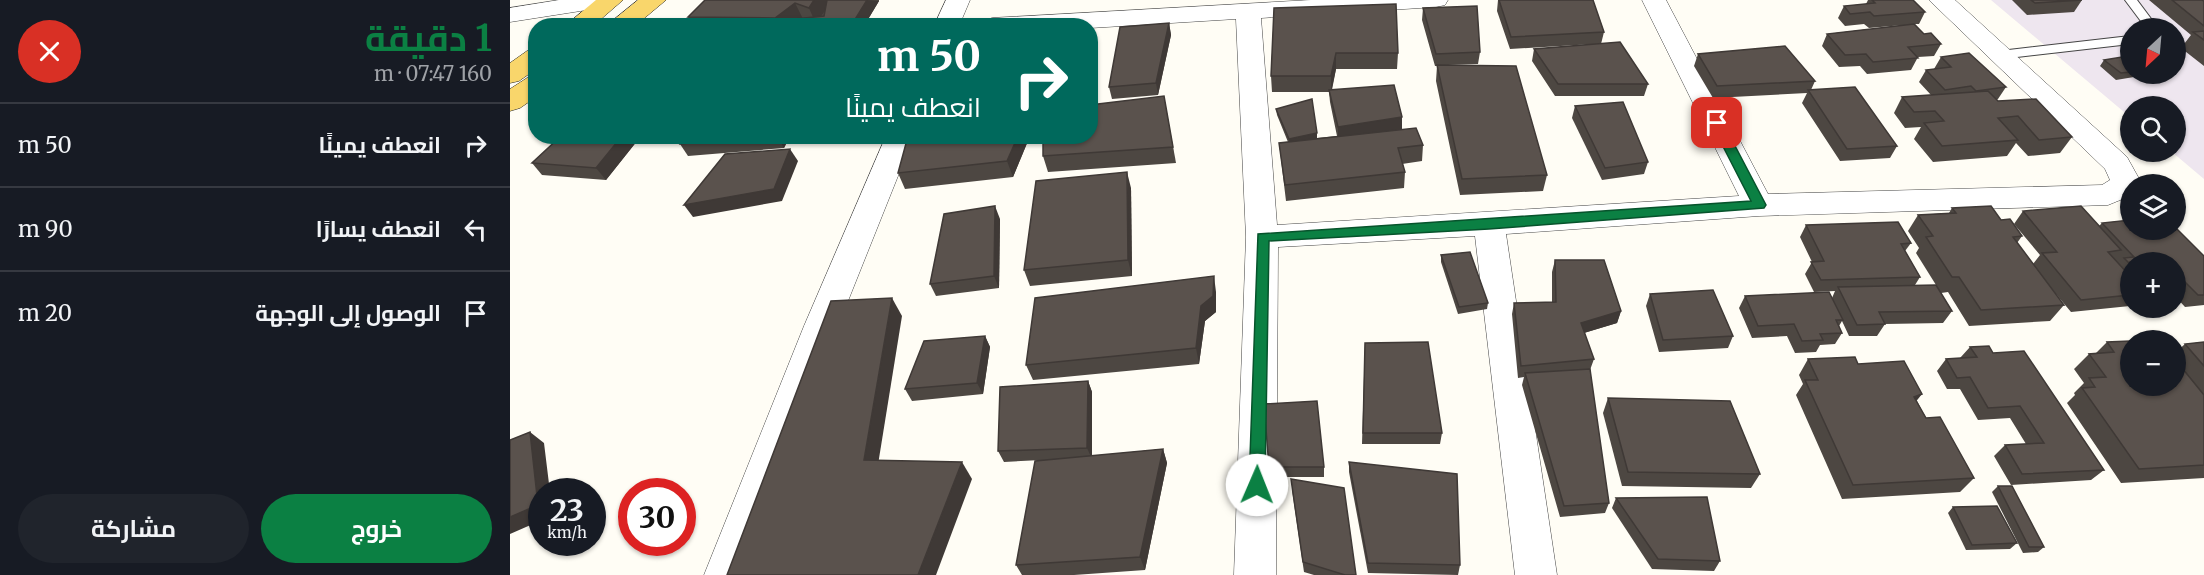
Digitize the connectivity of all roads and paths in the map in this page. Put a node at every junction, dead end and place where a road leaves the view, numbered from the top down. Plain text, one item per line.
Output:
1 (606, 0) edge
2 (611, 0) edge
3 (654, 0) edge
4 (958, 0) edge
5 (1436, 0) edge
6 (1654, 0) edge
7 (1941, 0) edge
8 (2131, 0) edge
9 (1248, 11) junction
10 (510, 15) edge
11 (587, 18) edge
12 (629, 18) edge
13 (950, 18) edge
14 (2144, 18) edge
15 (1098, 20) edge
16 (2120, 43) edge
17 (2000, 55) junction
18 (528, 62) edge
19 (510, 75) edge
20 (528, 90) edge
21 (510, 102) edge
22 (897, 144) edge
23 (1759, 205) junction
24 (1489, 224) junction
25 (1262, 237) junction
26 (724, 575) edge
27 (1255, 575) edge
28 (1536, 575) edge

1 - 10 street
2 - 11 main road
3 - 12 main road
4 - 13 street
5 - 9 street
6 - 23 street
7 - 17 street
8 - 14 lane
9 - 15 street
9 - 25 street
16 - 17 lane
17 - 23 street
18 - 19 main road
20 - 21 main road
22 - 26 street
23 - 24 street
24 - 25 street
24 - 28 street
25 - 27 street

